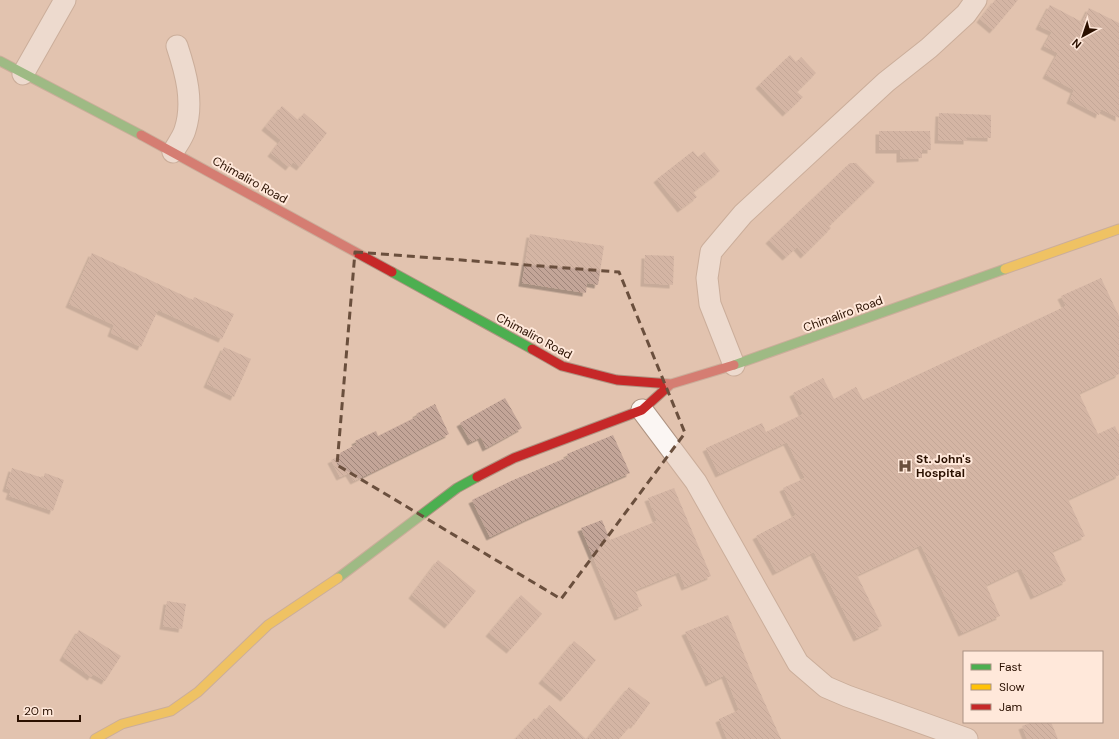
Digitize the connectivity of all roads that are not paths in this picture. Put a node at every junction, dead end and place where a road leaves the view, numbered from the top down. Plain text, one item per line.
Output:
1 (65, 0) edge
2 (976, 0) edge
3 (176, 46) dead end
4 (0, 61) edge
5 (23, 74) junction
6 (173, 152) junction
7 (1119, 229) edge
8 (734, 365) junction
9 (671, 384) junction
10 (642, 410) junction
11 (95, 739) edge
12 (967, 739) edge

1 - 5 street
2 - 8 street
3 - 6 street
4 - 5 street, Chimaliro Road
5 - 6 street, Chimaliro Road
6 - 9 street, Chimaliro Road
7 - 8 street, Chimaliro Road
8 - 9 street, Chimaliro Road
9 - 10 street
10 - 11 street
10 - 12 street

